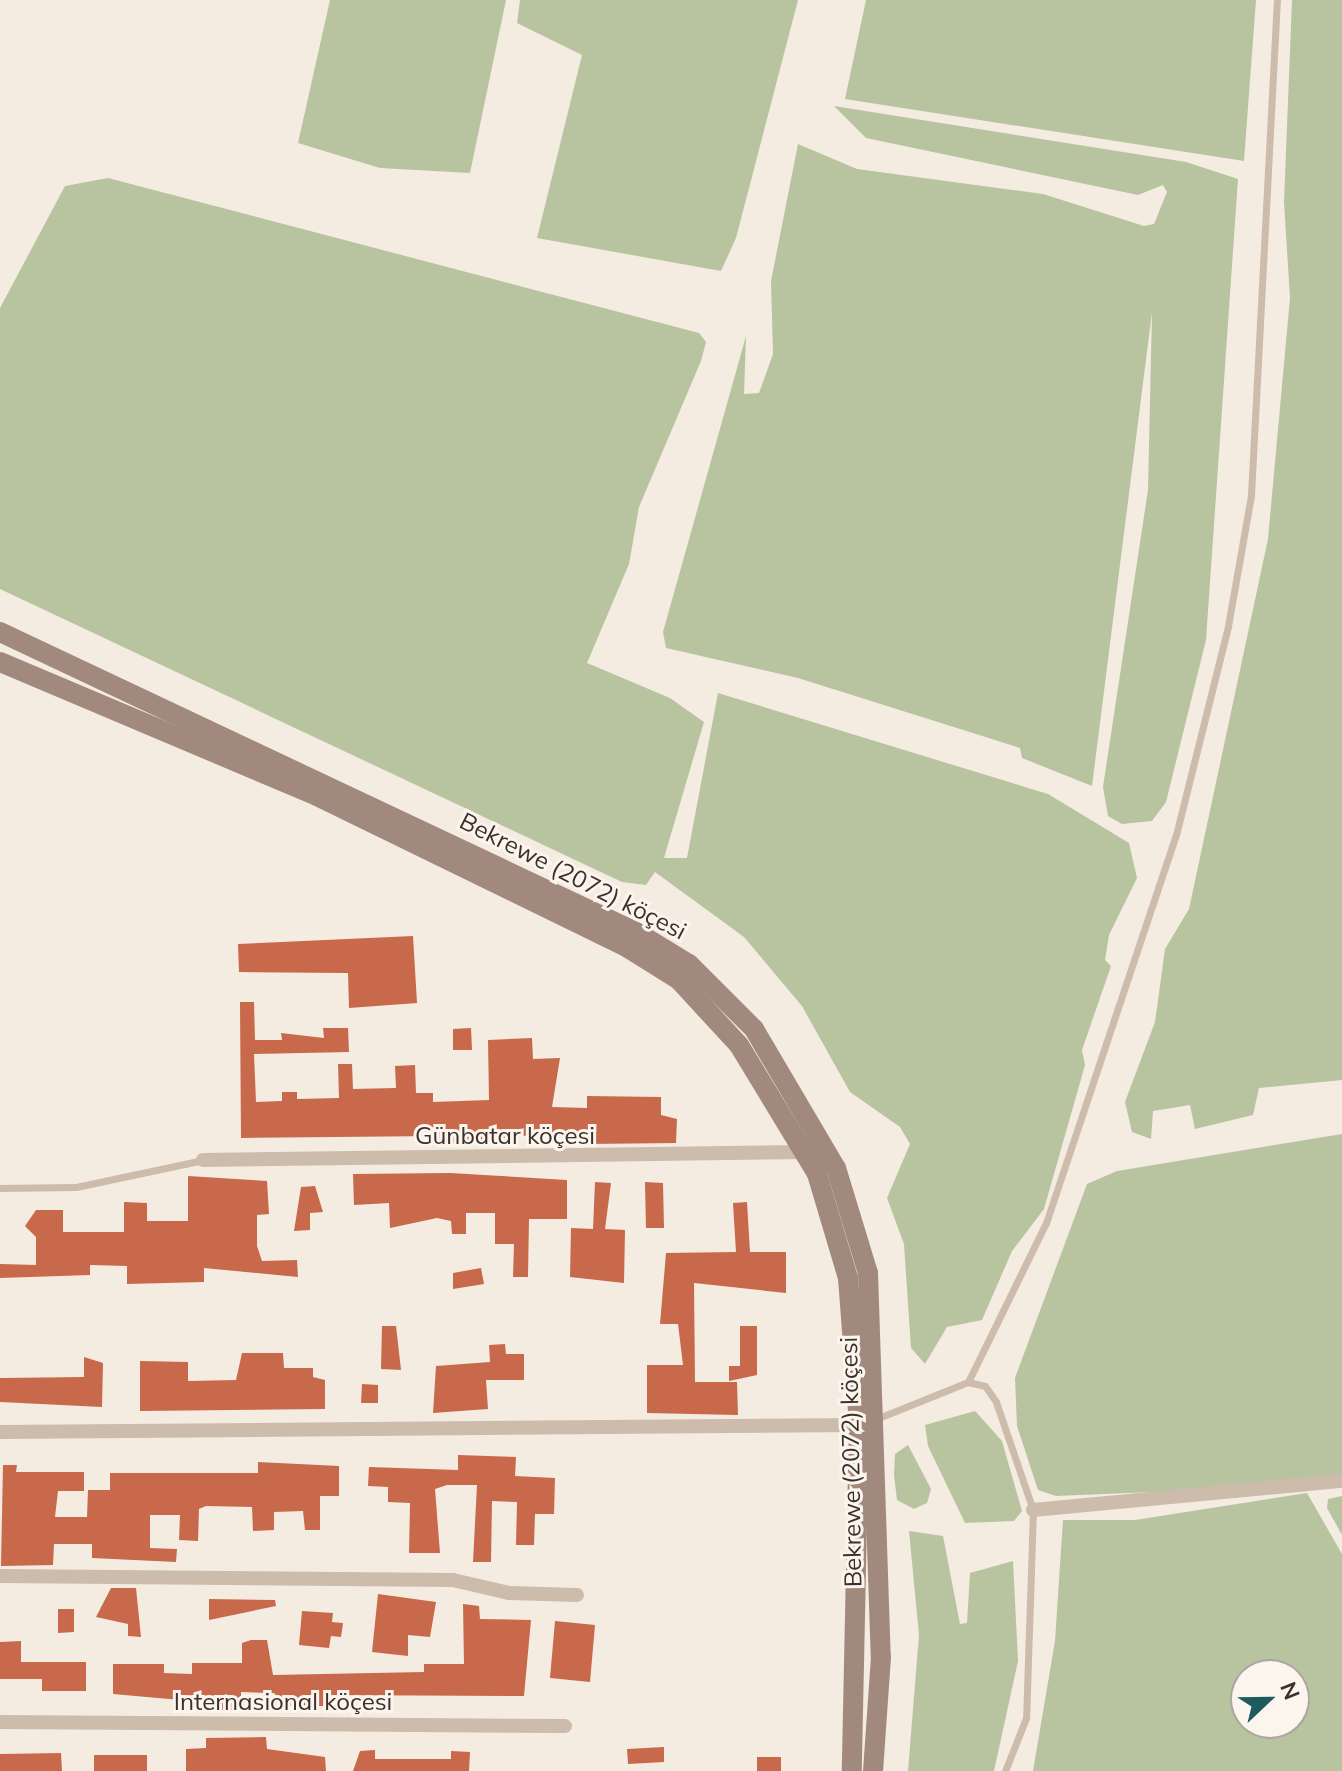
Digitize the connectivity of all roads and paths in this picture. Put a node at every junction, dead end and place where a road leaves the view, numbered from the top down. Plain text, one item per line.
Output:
1 (1277, 0) edge
2 (0, 632) edge
3 (0, 662) edge
4 (806, 1152) junction
5 (203, 1160) joint
6 (0, 1188) edge
7 (968, 1382) junction
8 (867, 1422) junction
9 (0, 1432) edge
10 (1342, 1481) edge
11 (1033, 1510) junction
12 (0, 1576) edge
13 (577, 1595) dead end
14 (0, 1722) edge
15 (565, 1726) dead end
16 (852, 1771) edge
17 (873, 1771) edge
18 (1005, 1771) edge

1 - 7 lane
2 - 8 main road, Bekrewe (2072) köçesi
3 - 4 main road, Bekrewe (2072) köçesi
4 - 5 street, Günbatar köçesi
4 - 8 main road, Bekrewe (2072) köçesi
5 - 6 lane
7 - 8 lane
7 - 11 lane
8 - 9 street
8 - 16 main road, Bekrewe (2072) köçesi
8 - 17 main road, Bekrewe (2072) köçesi
10 - 11 street
11 - 18 lane
12 - 13 street
14 - 15 street, Internasional köçesi

